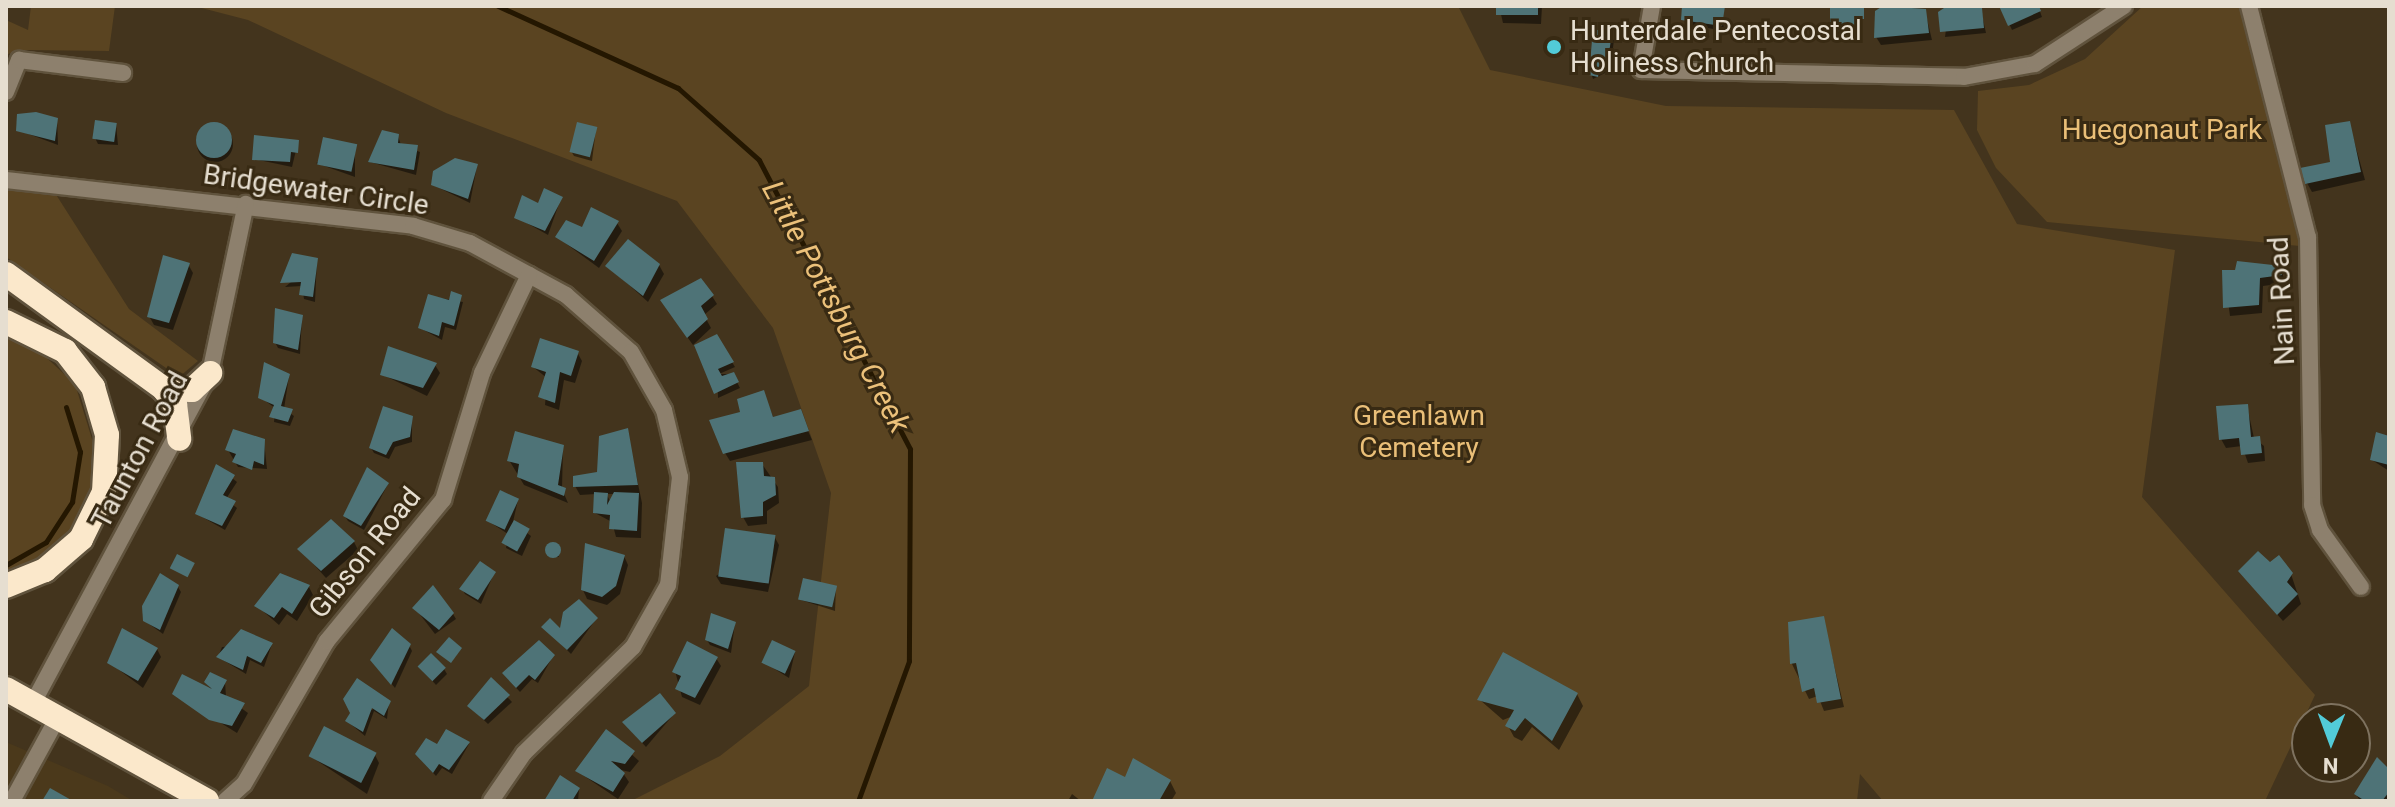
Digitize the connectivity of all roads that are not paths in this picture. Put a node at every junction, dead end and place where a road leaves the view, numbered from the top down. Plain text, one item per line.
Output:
1 (1652, 6) edge
2 (2124, 6) edge
3 (2249, 6) edge
4 (123, 73) dead end
5 (6, 92) edge
6 (6, 180) edge
7 (246, 204) junction
8 (6, 274) edge
9 (529, 275) junction
10 (6, 322) edge
11 (210, 373) junction
12 (164, 389) junction
13 (179, 439) junction
14 (6, 586) edge
15 (2361, 587) dead end
16 (6, 689) edge
17 (6, 699) edge
18 (33, 703) junction
19 (58, 717) junction
20 (12, 801) edge
21 (207, 801) edge
22 (225, 801) edge
23 (491, 801) edge

1 - 2 street
3 - 15 street, Nain Road
4 - 5 street
6 - 7 street, Bridgewater Circle
7 - 9 street, Bridgewater Circle
7 - 11 street, Taunton Road
8 - 12 highway
9 - 22 street, Gibson Road
9 - 23 street, Bridgewater Circle
10 - 14 highway
11 - 12 highway
11 - 13 street, Taunton Road
12 - 13 highway
13 - 18 street, Taunton Road
16 - 18 highway
17 - 18 highway
18 - 19 highway
19 - 20 street
19 - 21 highway

